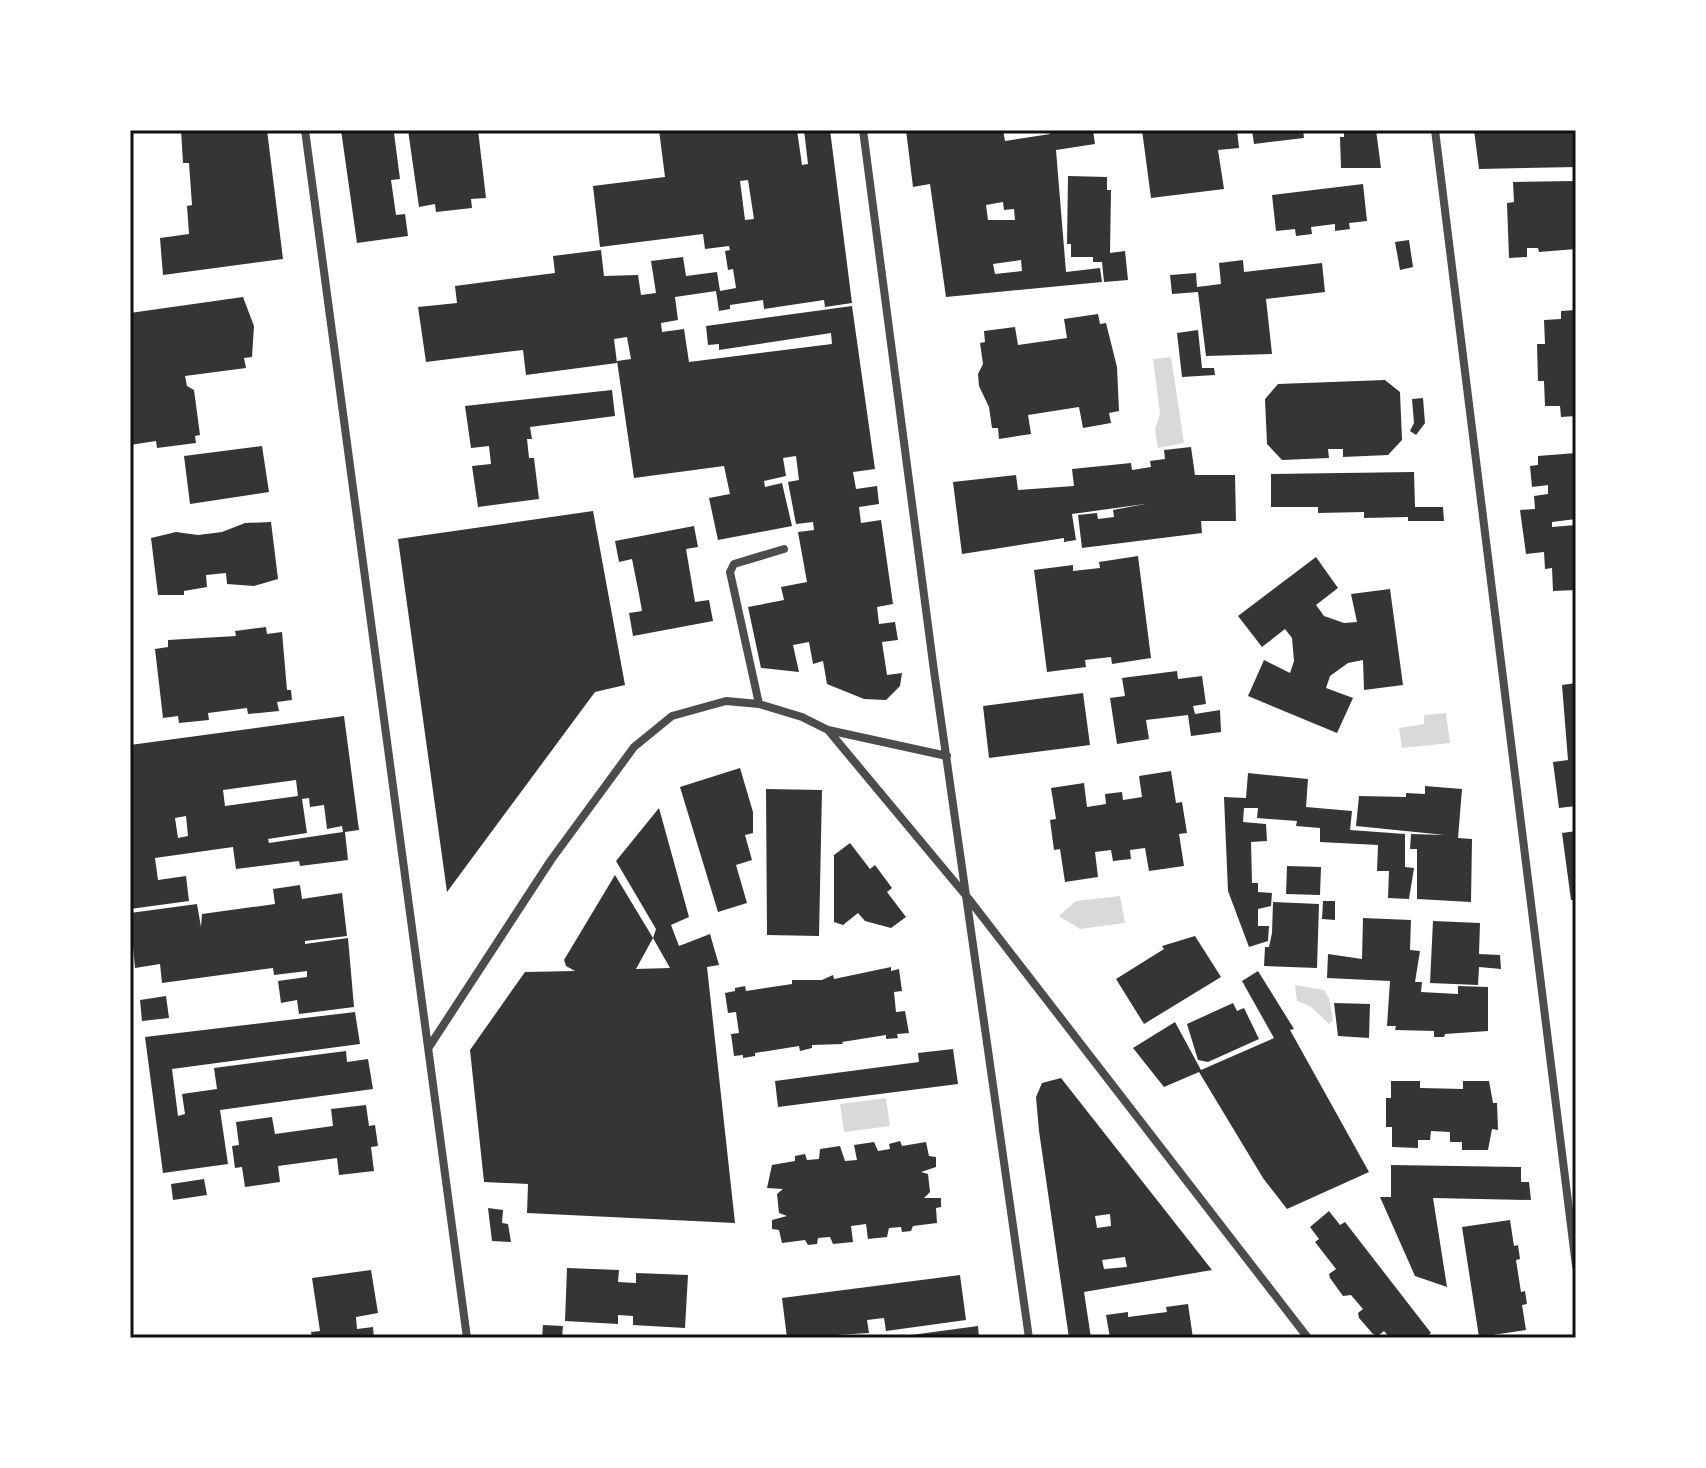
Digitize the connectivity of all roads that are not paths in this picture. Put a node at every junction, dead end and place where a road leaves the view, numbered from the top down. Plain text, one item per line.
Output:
1 (305, 130) edge
2 (863, 130) edge
3 (1435, 130) edge
4 (784, 549) dead end
5 (759, 704) junction
6 (828, 730) junction
7 (947, 756) junction
8 (968, 898) junction
9 (429, 1047) junction
10 (1576, 1266) edge
11 (467, 1338) edge
12 (1029, 1338) edge
13 (1308, 1338) edge

1 - 9 street
2 - 7 street
3 - 10 street
4 - 5 street
5 - 6 street
5 - 9 street
6 - 7 street
6 - 8 street
7 - 8 street
8 - 12 street
8 - 13 street
9 - 11 street

